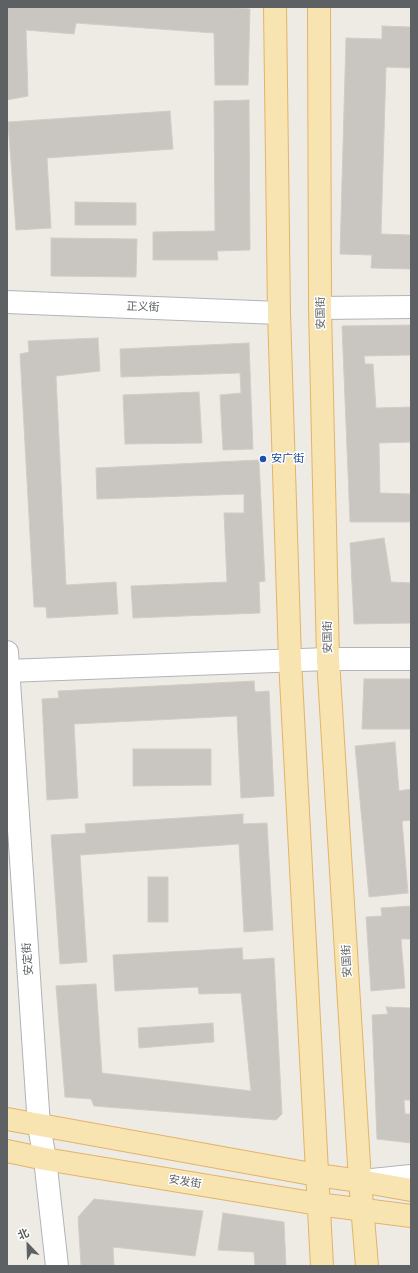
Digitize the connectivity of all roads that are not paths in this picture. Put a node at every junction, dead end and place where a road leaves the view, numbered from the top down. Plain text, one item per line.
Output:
1 (275, 7) edge
2 (319, 7) edge
3 (7, 302) edge
4 (411, 307) edge
5 (320, 308) junction
6 (279, 313) junction
7 (328, 659) junction
8 (411, 659) edge
9 (290, 660) junction
10 (7, 665) edge
11 (7, 1119) edge
12 (39, 1126) junction
13 (7, 1151) edge
14 (45, 1159) junction
15 (317, 1175) junction
16 (411, 1176) edge
17 (360, 1181) junction
18 (411, 1190) edge
19 (318, 1204) junction
20 (363, 1210) junction
21 (411, 1216) edge
22 (411, 1225) edge
23 (57, 1266) edge
24 (322, 1266) edge
25 (366, 1266) edge

1 - 6 main road
2 - 5 main road, 安国街
3 - 6 street, 正义街
4 - 5 street
5 - 7 main road, 安国街
6 - 9 main road
7 - 8 street
7 - 9 street
7 - 17 main road, 安国街
9 - 10 street
9 - 15 main road
10 - 12 street, 安定街
11 - 12 main road
12 - 14 street, 安定街
12 - 15 main road
13 - 14 main road, 安发街
14 - 19 main road, 安发街
14 - 23 street, 安定街
15 - 17 main road
15 - 19 main road
16 - 17 street
17 - 18 main road
17 - 20 main road, 安国街
19 - 20 main road, 安发街
19 - 24 main road
20 - 21 main road, 安发街
20 - 22 street, 安发街
20 - 25 main road, 安国街

